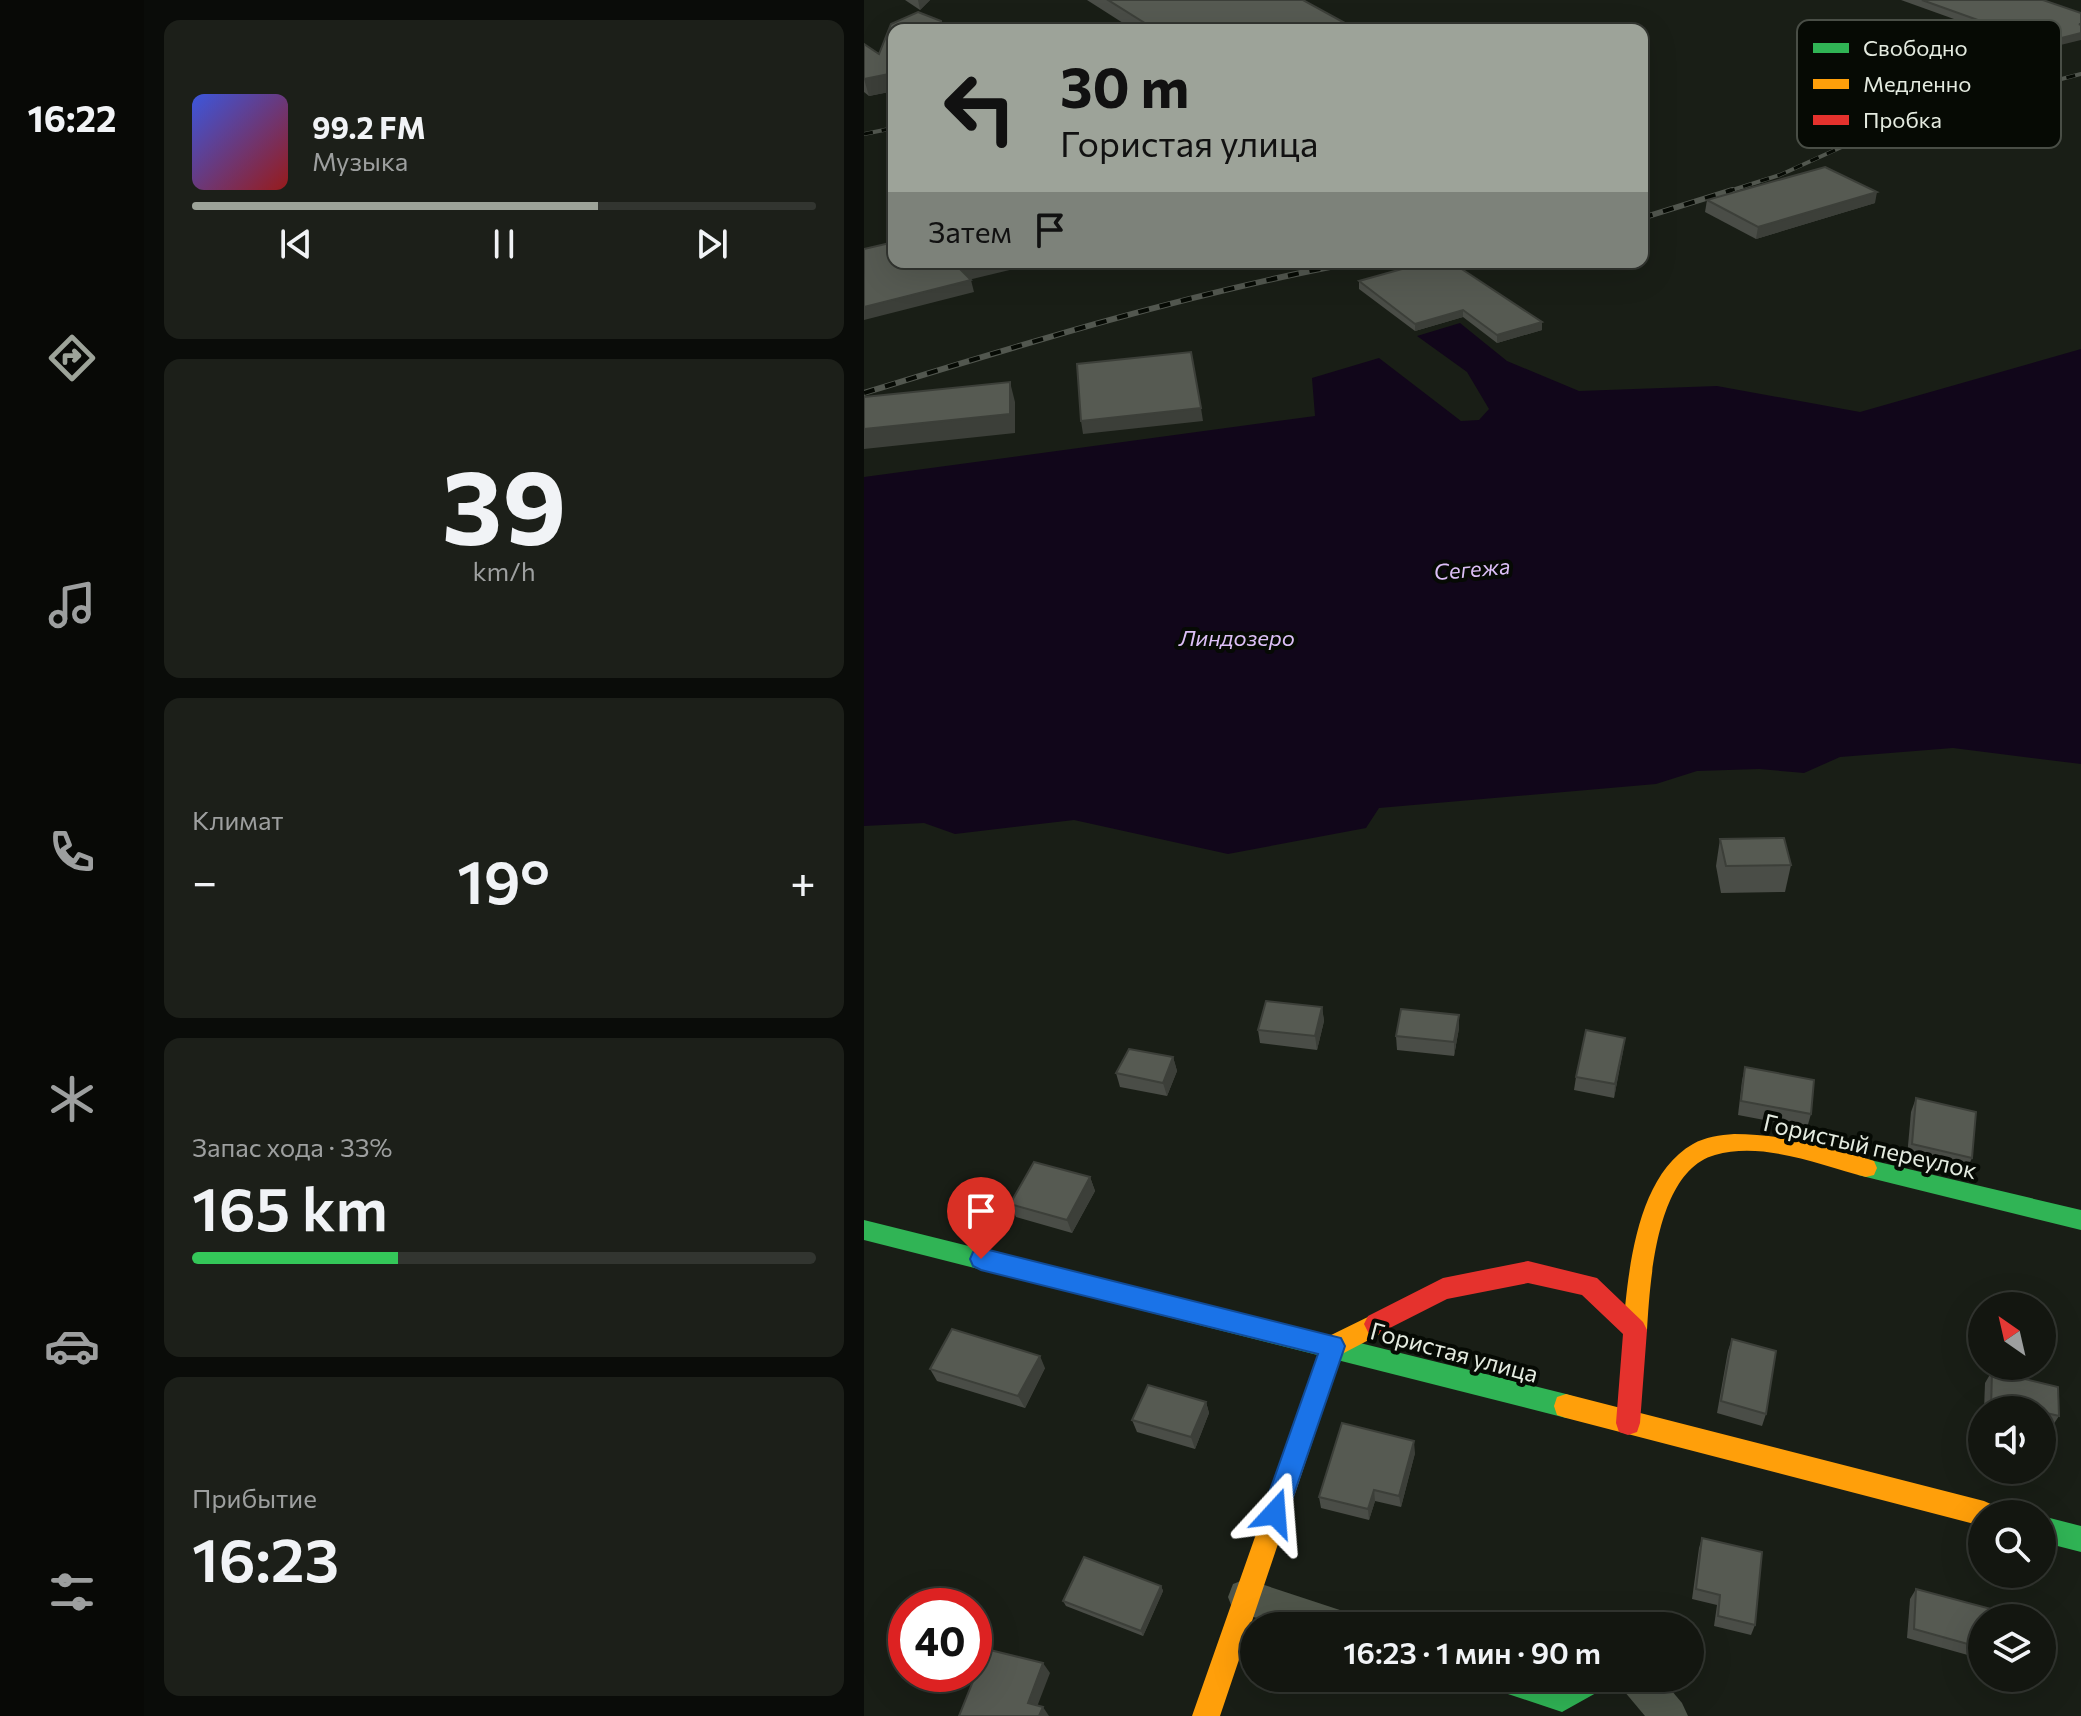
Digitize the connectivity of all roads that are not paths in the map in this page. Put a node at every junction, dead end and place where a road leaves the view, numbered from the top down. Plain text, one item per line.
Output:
1 (2081, 1220) edge
2 (864, 1230) edge
3 (1635, 1330) junction
4 (1333, 1346) junction
5 (1628, 1423) junction
6 (1968, 1510) edge
7 (2056, 1533) edge
8 (2081, 1539) edge
9 (1246, 1597) junction
10 (1293, 1612) edge
11 (1543, 1692) edge
12 (1572, 1692) edge
13 (1649, 1692) edge
14 (1206, 1716) edge
15 (1669, 1716) edge

1 - 3 street, Гористый переулок
2 - 4 street, Гористая улица
3 - 4 street
3 - 5 street, Гористый переулок
4 - 5 street, Гористая улица
4 - 9 street
5 - 6 street, Гористая улица
7 - 8 street
9 - 10 street
9 - 14 street
11 - 12 street
13 - 15 street

